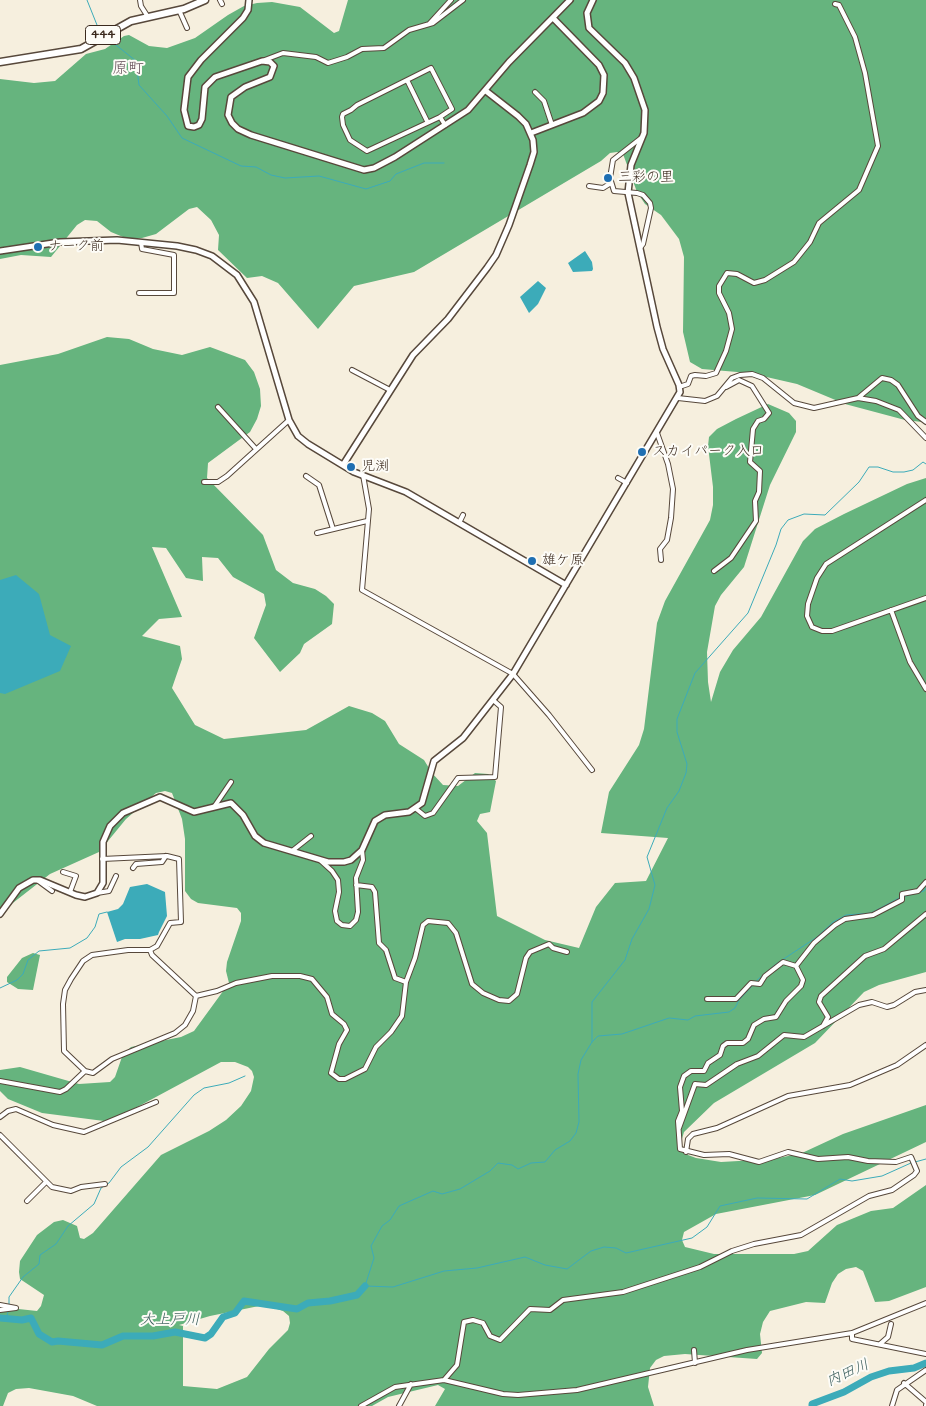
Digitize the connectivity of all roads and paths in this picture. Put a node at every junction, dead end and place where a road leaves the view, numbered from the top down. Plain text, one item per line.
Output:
1 (140, 0) edge
2 (205, 0) edge
3 (249, 0) edge
4 (451, 0) edge
5 (463, 0) edge
6 (570, 0) edge
7 (593, 0) edge
8 (835, 4) dead end
9 (179, 10) junction
10 (148, 17) junction
11 (554, 19) junction
12 (427, 26) junction
13 (186, 28) dead end
14 (262, 60) junction
15 (0, 62) edge
16 (408, 80) junction
17 (486, 91) junction
18 (535, 92) dead end
19 (440, 117) junction
20 (427, 121) junction
21 (445, 125) junction
22 (552, 126) junction
23 (532, 133) junction
24 (643, 137) junction
25 (611, 183) junction
26 (589, 186) dead end
27 (628, 193) junction
28 (141, 242) junction
29 (640, 248) junction
30 (0, 251) edge
31 (139, 293) dead end
32 (352, 370) dead end
33 (679, 387) junction
34 (724, 388) junction
35 (390, 390) junction
36 (678, 398) junction
37 (858, 398) junction
38 (218, 407) dead end
39 (288, 420) junction
40 (926, 422) edge
41 (657, 433) junction
42 (926, 438) edge
43 (256, 449) junction
44 (343, 465) junction
45 (363, 475) junction
46 (306, 476) dead end
47 (618, 478) dead end
48 (204, 482) dead end
49 (628, 483) junction
50 (926, 500) edge
51 (463, 515) dead end
52 (367, 521) junction
53 (459, 523) junction
54 (333, 529) junction
55 (316, 533) dead end
56 (661, 560) dead end
57 (714, 571) dead end
58 (566, 585) junction
59 (926, 598) edge
60 (891, 610) junction
61 (513, 674) junction
62 (926, 689) edge
63 (493, 700) junction
64 (592, 770) dead end
65 (231, 782) dead end
66 (214, 806) junction
67 (416, 808) junction
68 (311, 836) dead end
69 (362, 850) junction
70 (292, 851) junction
71 (166, 856) junction
72 (102, 859) junction
73 (317, 859) junction
74 (133, 868) dead end
75 (64, 872) dead end
76 (116, 876) dead end
77 (38, 880) junction
78 (926, 882) edge
79 (356, 885) junction
80 (52, 891) dead end
81 (70, 892) junction
82 (97, 893) junction
83 (0, 914) edge
84 (926, 914) edge
85 (150, 950) junction
86 (567, 952) dead end
87 (796, 966) junction
88 (406, 982) junction
89 (926, 990) edge
90 (196, 996) junction
91 (707, 998) dead end
92 (822, 1028) junction
93 (926, 1045) edge
94 (85, 1071) junction
95 (0, 1081) edge
96 (156, 1102) dead end
97 (0, 1117) edge
98 (678, 1130) junction
99 (0, 1135) edge
100 (686, 1152) junction
101 (46, 1182) junction
102 (106, 1184) dead end
103 (27, 1201) dead end
104 (926, 1303) edge
105 (0, 1305) edge
106 (0, 1310) edge
107 (890, 1324) dead end
108 (852, 1333) junction
109 (880, 1344) junction
110 (694, 1350) dead end
111 (926, 1354) edge
112 (695, 1363) junction
113 (926, 1370) edge
114 (444, 1380) junction
115 (904, 1383) junction
116 (411, 1384) junction
117 (926, 1405) edge
118 (361, 1406) edge
119 (399, 1406) edge
120 (892, 1406) edge

1 - 10 street
2 - 9 highway, 444
3 - 14 street
4 - 12 street
5 - 12 street
6 - 11 street
7 - 24 street
8 - 33 street
9 - 10 highway, 444
9 - 13 street
10 - 15 highway, 444
11 - 17 street
11 - 22 street
12 - 14 street
14 - 21 street
16 - 19 street
16 - 20 street
16 - 20 street
17 - 21 street
17 - 23 street
18 - 22 street
19 - 20 street
19 - 21 street
22 - 23 street
23 - 35 street
24 - 25 street
24 - 27 street
25 - 26 street
25 - 27 street
27 - 29 street
27 - 29 street
28 - 30 street
28 - 31 street
28 - 39 street
29 - 33 street
32 - 35 street
33 - 36 street
34 - 36 street
34 - 37 street
34 - 57 street
35 - 44 street
36 - 41 street
37 - 40 street
37 - 42 street
38 - 43 street
39 - 43 street
39 - 44 street
41 - 49 street
41 - 56 street
43 - 48 street
44 - 45 street
45 - 52 street
45 - 53 street
46 - 54 street
47 - 49 street
49 - 58 street
50 - 60 street
51 - 53 street
52 - 54 street
52 - 61 street
53 - 58 street
54 - 55 street
58 - 61 street
59 - 60 street
60 - 62 street
61 - 63 street
61 - 64 street
63 - 67 street
63 - 67 street
65 - 66 street
66 - 70 street
66 - 72 street
67 - 69 street
68 - 70 street
69 - 73 street
69 - 79 street
70 - 73 street
71 - 72 street
71 - 74 street
71 - 85 street
72 - 82 street
73 - 79 street
75 - 81 street
76 - 82 street
77 - 80 street
77 - 81 street
77 - 83 street
78 - 87 street
79 - 88 street
81 - 82 street
84 - 92 street
85 - 90 street
85 - 94 street
86 - 88 street
87 - 91 street
87 - 98 street
88 - 90 street
89 - 92 street
90 - 94 street
92 - 98 street
93 - 100 street
94 - 95 street
96 - 97 street
98 - 100 street
99 - 101 street
100 - 114 street
101 - 102 street
101 - 103 street
104 - 108 street
105 - 106 street
107 - 109 street
108 - 109 street
108 - 112 street
109 - 111 street
110 - 112 street
112 - 114 street
113 - 115 street
114 - 116 street
115 - 117 street
115 - 120 street
116 - 118 street
116 - 119 street

